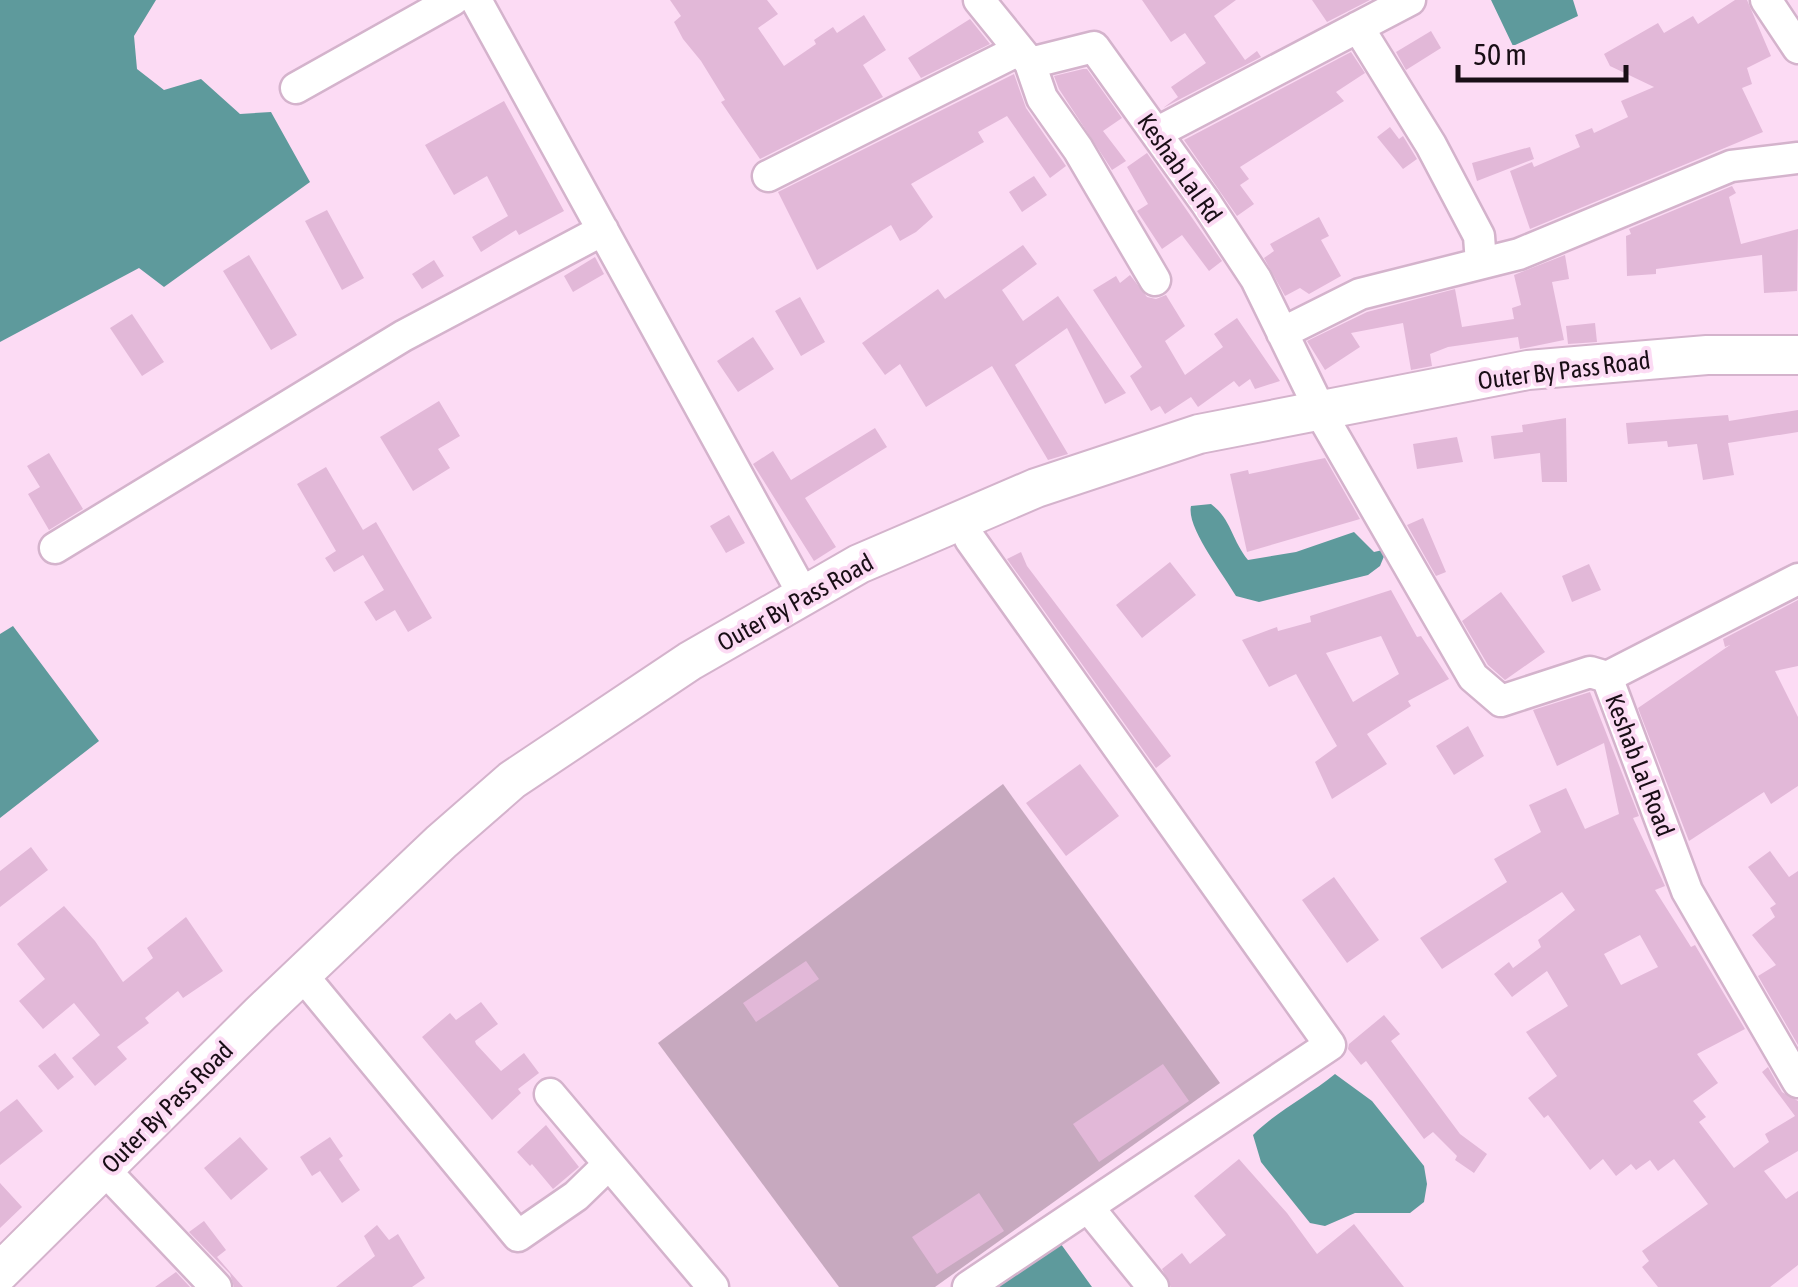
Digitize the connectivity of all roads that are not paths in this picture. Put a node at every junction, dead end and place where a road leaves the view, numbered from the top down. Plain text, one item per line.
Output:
1 (453, 0) edge
2 (476, 0) edge
3 (979, 0) edge
4 (1410, 0) edge
5 (1766, 0) edge
6 (1358, 27) junction
7 (1798, 48) edge
8 (1024, 56) junction
9 (296, 88) dead end
10 (1156, 132) junction
11 (1798, 158) edge
12 (768, 176) dead end
13 (603, 230) junction
14 (1481, 263) junction
15 (1154, 280) dead end
16 (1282, 332) junction
17 (1798, 356) edge
18 (1798, 370) edge
19 (1323, 416) junction
20 (970, 539) junction
21 (55, 548) dead end
22 (1798, 578) edge
23 (803, 594) junction
24 (1607, 677) junction
25 (313, 988) junction
26 (1798, 1082) edge
27 (550, 1094) dead end
28 (609, 1164) junction
29 (117, 1183) junction
30 (1088, 1207) junction
31 (0, 1272) edge
32 (12, 1287) edge
33 (216, 1287) edge
34 (713, 1287) edge
35 (968, 1287) edge
36 (1153, 1287) edge

1 - 9 street
2 - 13 street
3 - 8 street
4 - 6 street
5 - 7 street
6 - 10 street
6 - 14 street
8 - 10 street, Keshab Lal Rd
8 - 12 street
8 - 15 street
10 - 16 street, Keshab Lal Rd
11 - 14 street
13 - 21 street
13 - 23 street
14 - 16 street
16 - 19 street, Keshab Lal Rd
17 - 19 main road, Outer By Pass Road
18 - 19 main road, Outer By Pass Road
19 - 20 main road, Outer By Pass Road
19 - 23 main road, Outer By Pass Road
19 - 24 street, Keshab Lal Road
20 - 25 main road, Outer By Pass Road
20 - 30 street
22 - 24 street
23 - 31 main road, Outer By Pass Road
24 - 26 street, Keshab Lal Road
25 - 28 street
25 - 29 main road, Outer By Pass Road
27 - 28 street
28 - 34 street
29 - 32 main road, Outer By Pass Road
29 - 33 street
30 - 35 street
30 - 36 street

